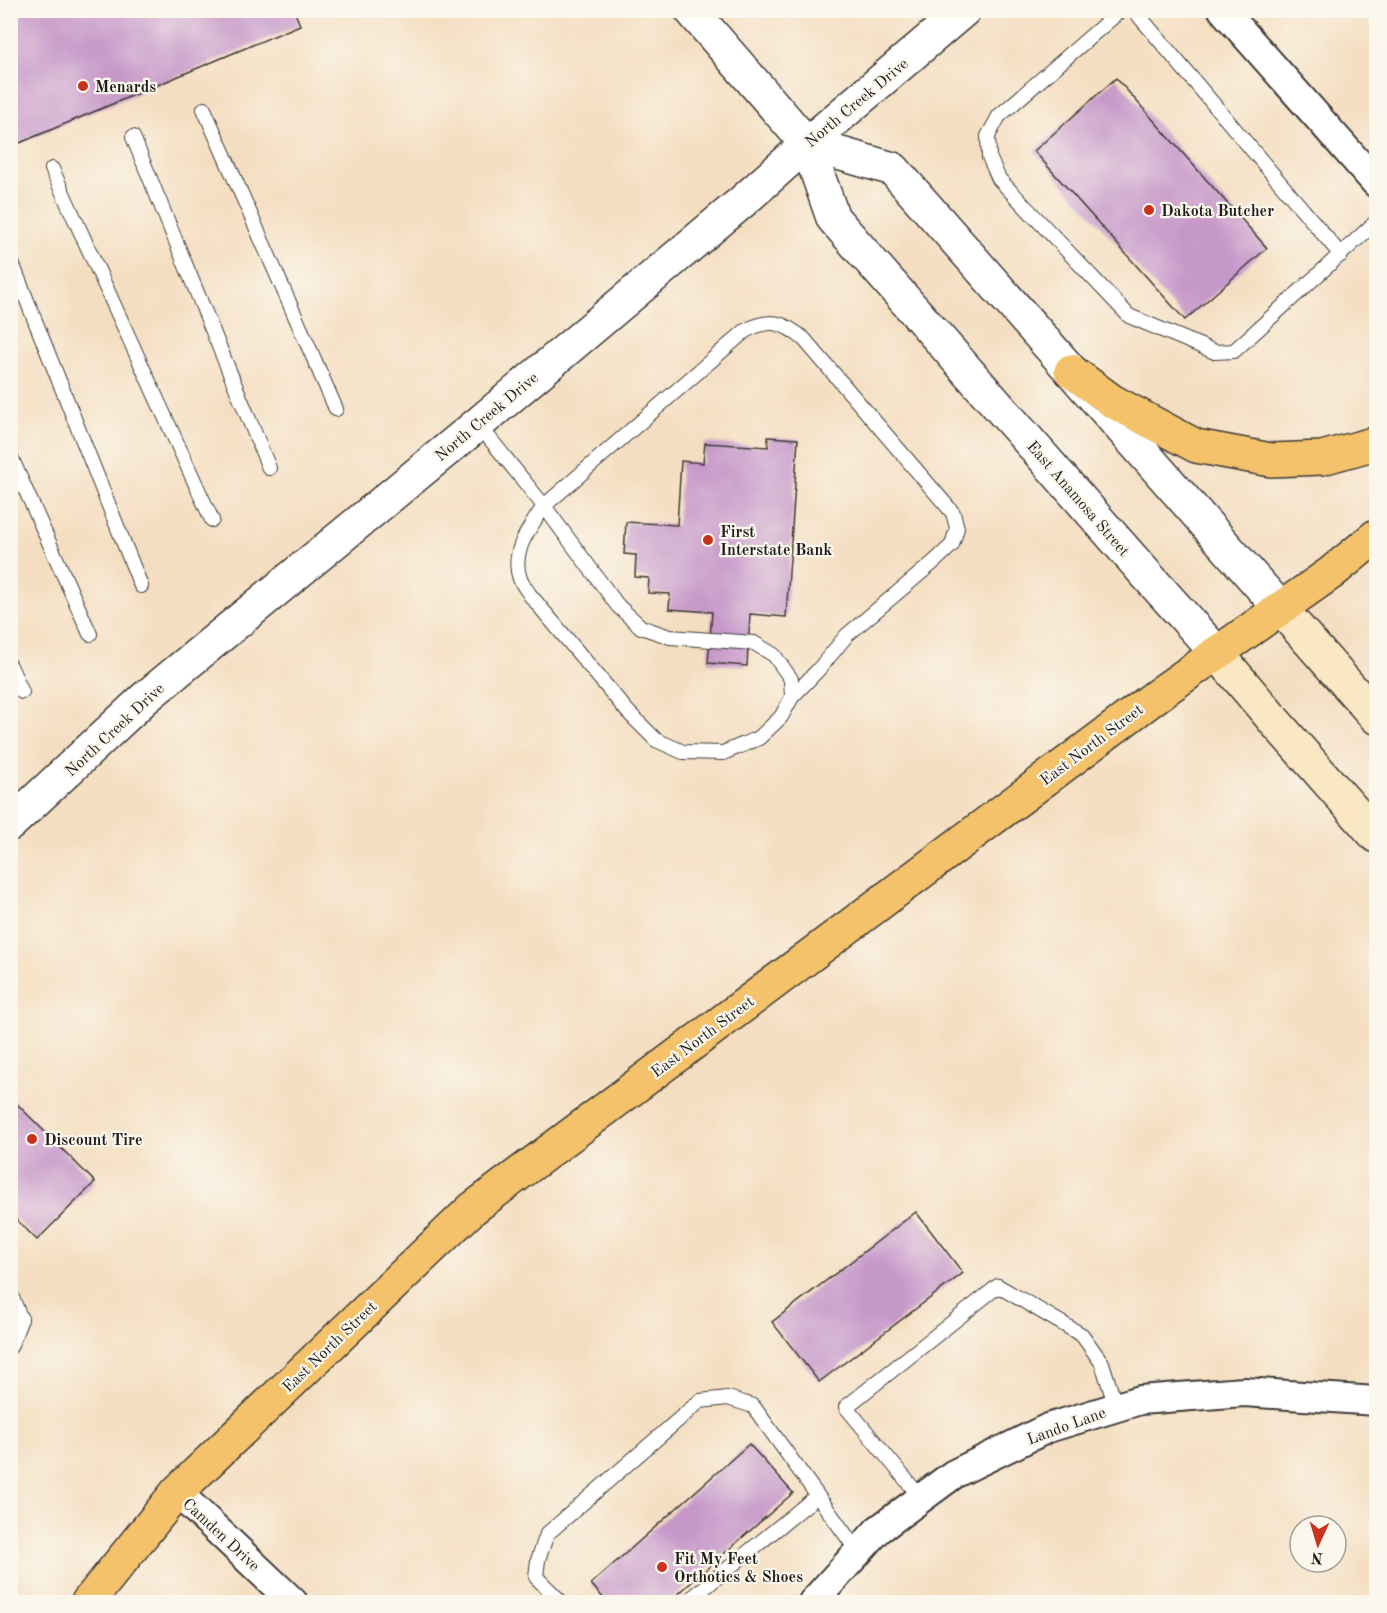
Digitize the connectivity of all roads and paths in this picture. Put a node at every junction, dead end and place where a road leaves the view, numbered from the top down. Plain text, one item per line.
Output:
1 (691, 10) edge
2 (964, 10) edge
3 (1121, 10) edge
4 (1134, 10) edge
5 (1223, 10) edge
6 (204, 109) dead end
7 (133, 137) dead end
8 (807, 144) junction
9 (52, 169) dead end
10 (1377, 183) edge
11 (1377, 222) edge
12 (1341, 255) junction
13 (10, 258) edge
14 (1071, 370) junction
15 (336, 409) dead end
16 (478, 424) junction
17 (1377, 443) edge
18 (10, 455) edge
19 (269, 468) dead end
20 (544, 506) junction
21 (212, 520) dead end
22 (1377, 536) edge
23 (141, 586) dead end
24 (1280, 608) junction
25 (90, 634) dead end
26 (1216, 652) junction
27 (10, 666) edge
28 (22, 692) dead end
29 (792, 697) junction
30 (1377, 717) edge
31 (10, 824) edge
32 (1377, 836) edge
33 (10, 1293) edge
34 (16, 1316) edge
35 (10, 1347) edge
36 (1377, 1401) edge
37 (1116, 1407) junction
38 (177, 1492) junction
39 (817, 1496) junction
40 (921, 1498) junction
41 (858, 1552) junction
42 (87, 1602) edge
43 (293, 1602) edge
44 (561, 1602) edge
45 (687, 1602) edge
46 (813, 1602) edge

1 - 8 street, East Anamosa Street
2 - 8 street, North Creek Drive
3 - 12 lane
4 - 12 lane
5 - 10 street
6 - 15 lane
7 - 19 lane
8 - 14 street
8 - 16 street, North Creek Drive
8 - 26 street, East Anamosa Street
9 - 21 lane
11 - 12 lane
13 - 23 lane
14 - 17 main road
14 - 24 street
16 - 20 lane
16 - 31 street, North Creek Drive
18 - 25 lane
20 - 29 lane
20 - 29 lane
20 - 29 lane
22 - 24 main road, East North Street
24 - 26 main road, East North Street
24 - 30 main road
26 - 32 main road, East Anamosa Street
26 - 38 main road, East North Street
27 - 28 lane
33 - 34 lane
34 - 35 lane
36 - 37 street, Lando Lane
37 - 40 street, Lando Lane
37 - 40 lane
38 - 42 main road, East North Street
38 - 43 street, Camden Drive
39 - 41 lane
39 - 44 lane
39 - 45 lane
40 - 41 street, Lando Lane
41 - 46 street, Lando Lane

